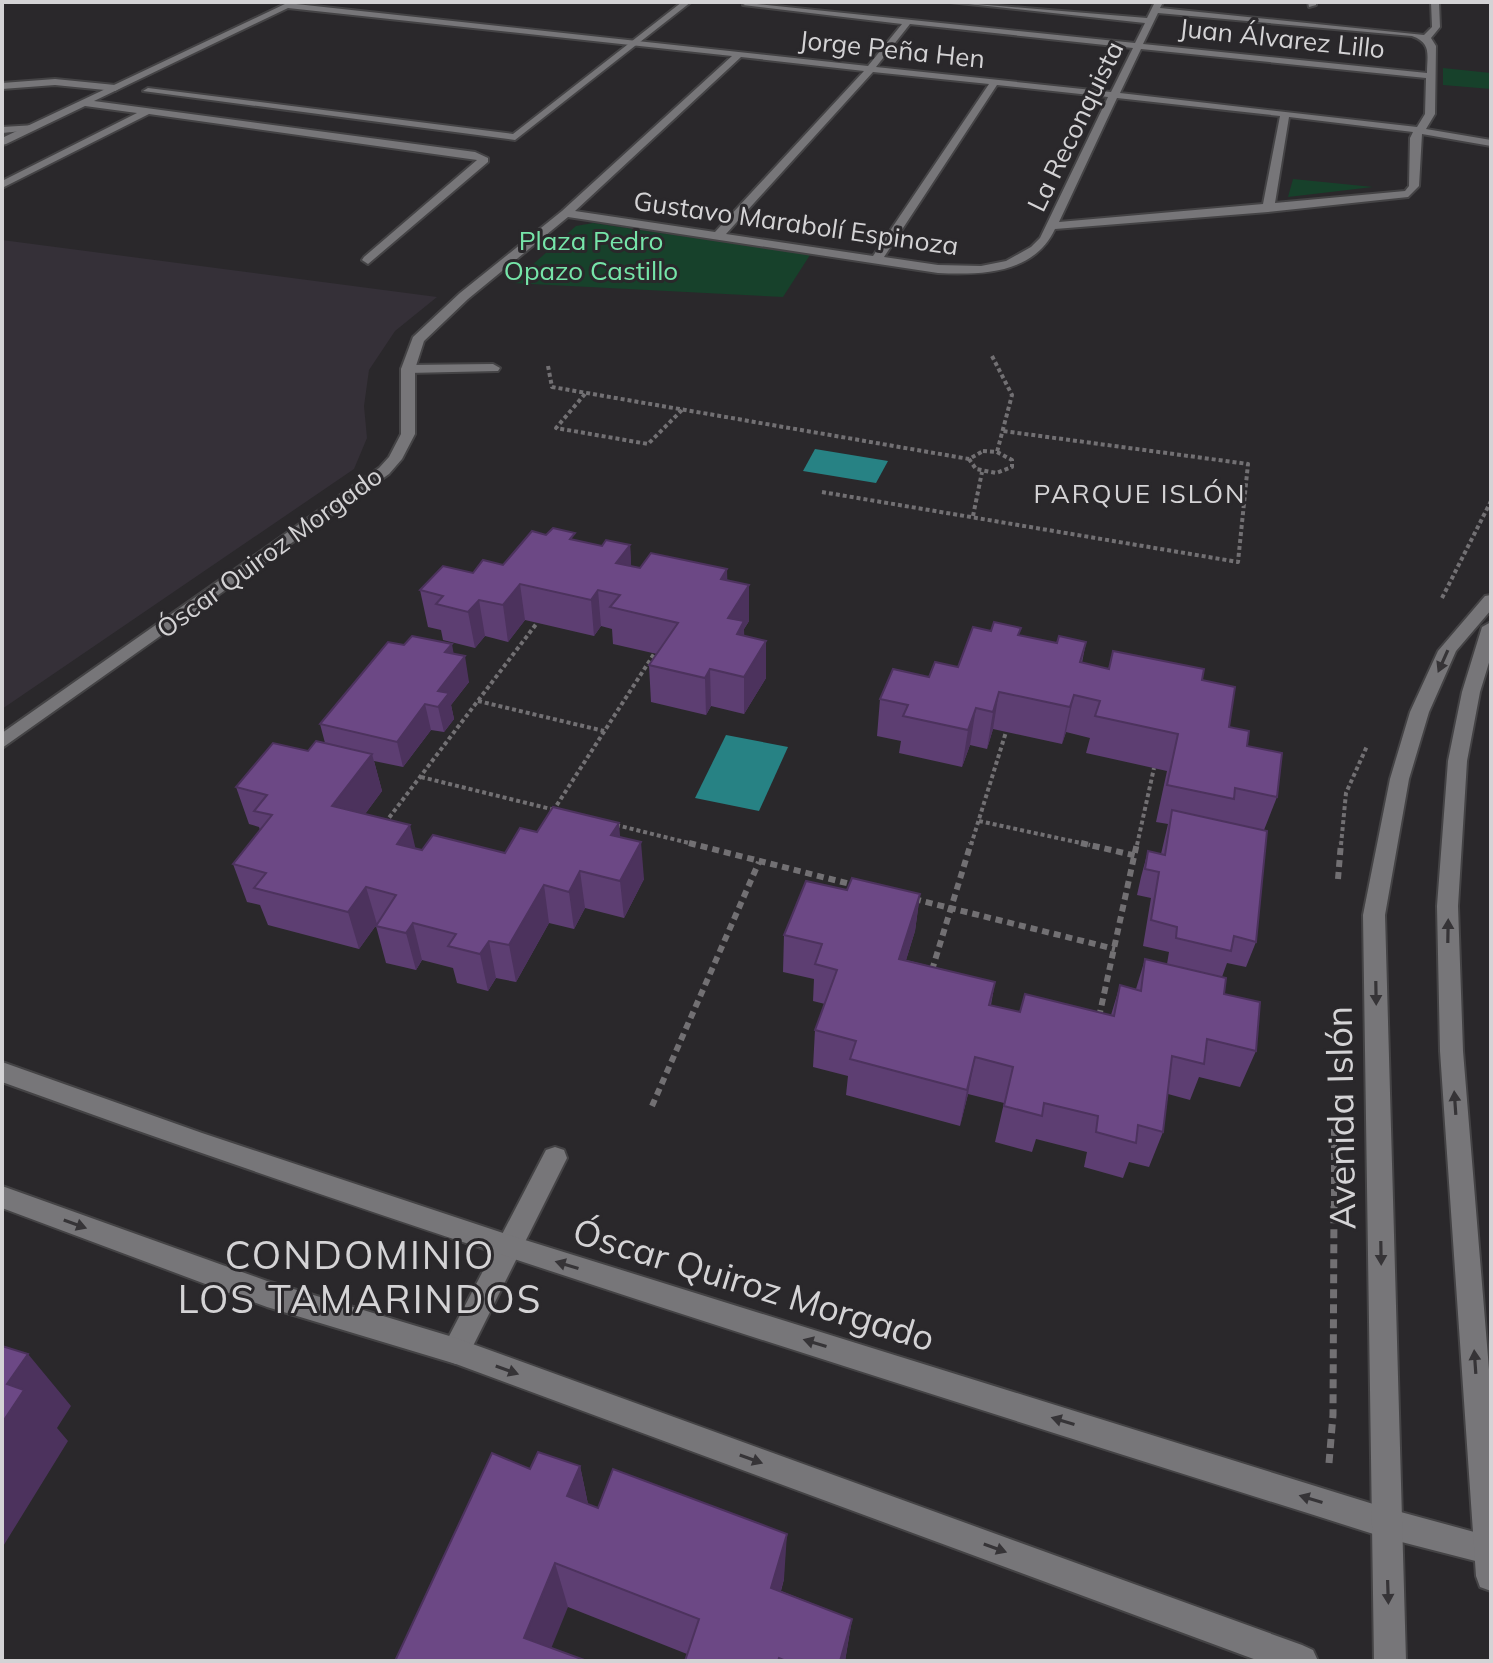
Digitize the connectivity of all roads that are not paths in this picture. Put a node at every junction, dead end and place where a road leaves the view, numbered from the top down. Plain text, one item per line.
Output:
1 (687, 2) edge
2 (954, 2) edge
3 (1435, 2) edge
4 (747, 5) dead end
5 (1002, 6) junction
6 (1158, 6) edge
7 (909, 21) junction
8 (1150, 21) junction
9 (983, 29) junction
10 (1426, 38) junction
11 (635, 43) junction
12 (1139, 46) junction
13 (739, 54) junction
14 (871, 68) junction
15 (1431, 76) junction
16 (995, 82) junction
17 (2, 86) edge
18 (115, 88) junction
19 (148, 91) dead end
20 (1115, 95) junction
21 (84, 103) junction
22 (148, 111) junction
23 (1285, 114) junction
24 (33, 127) junction
25 (1421, 129) junction
26 (2, 130) edge
27 (2, 142) edge
28 (1491, 143) edge
29 (2, 185) edge
30 (1268, 209) junction
31 (566, 213) junction
32 (1052, 226) junction
33 (718, 236) junction
34 (368, 260) dead end
35 (876, 260) junction
36 (1020, 260) joint
37 (493, 368) dead end
38 (408, 369) junction
39 (1491, 600) edge
40 (1491, 627) edge
41 (2, 742) edge
42 (2, 1072) edge
43 (555, 1158) dead end
44 (2, 1197) edge
45 (509, 1247) junction
46 (456, 1351) junction
47 (1386, 1523) junction
48 (1490, 1564) edge
49 (1302, 1661) edge
50 (1390, 1661) edge

1 - 11 street
2 - 5 street
3 - 10 street
4 - 7 street, Juan Álvarez Lillo
5 - 8 street
5 - 9 street
6 - 8 street, La Reconquista
6 - 10 street
7 - 9 street, Juan Álvarez Lillo
7 - 14 street
8 - 12 street, La Reconquista
9 - 12 street, Juan Álvarez Lillo
10 - 15 street
11 - 13 street, Jorge Peña Hen
11 - 18 street, Jorge Peña Hen
11 - 19 street
12 - 15 street, Juan Álvarez Lillo
12 - 20 street, La Reconquista
13 - 14 street, Jorge Peña Hen
13 - 31 street, Óscar Quiroz Morgado
14 - 16 street, Jorge Peña Hen
14 - 33 street
15 - 25 street
16 - 20 street, Jorge Peña Hen
16 - 35 street
17 - 18 street
18 - 21 street
20 - 23 street, Jorge Peña Hen
20 - 32 street, La Reconquista
21 - 22 street
21 - 24 street
22 - 29 street
22 - 34 street
23 - 25 street, Jorge Peña Hen
23 - 30 street
24 - 26 street
24 - 27 street
25 - 28 street, Jorge Peña Hen
25 - 30 street
30 - 32 street
31 - 33 street, Gustavo Marabolí Espinoza
31 - 38 street, Óscar Quiroz Morgado
32 - 36 street, La Reconquista
33 - 35 street, Gustavo Marabolí Espinoza
35 - 36 street, Gustavo Marabolí Espinoza
37 - 38 street
38 - 41 street, Óscar Quiroz Morgado
39 -> 47 street, Avenida Islón
48 -> 40 street
42 - 45 street, Óscar Quiroz Morgado
43 - 45 street
44 -> 46 street
45 - 46 street
47 -> 45 street, Óscar Quiroz Morgado
46 -> 49 street
47 - 48 street, Óscar Quiroz Morgado
47 -> 50 street, Avenida Islón

